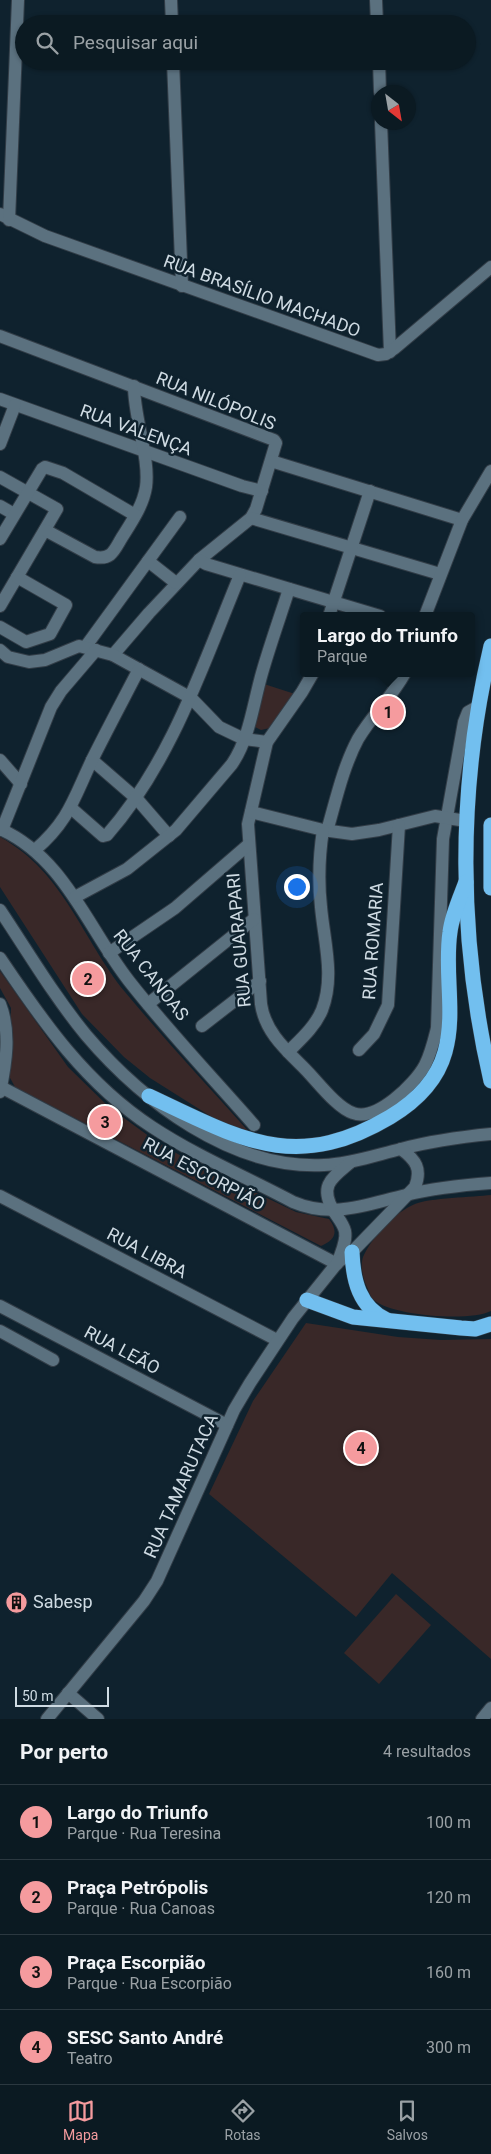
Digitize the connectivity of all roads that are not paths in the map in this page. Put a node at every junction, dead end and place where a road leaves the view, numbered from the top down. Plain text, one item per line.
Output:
1 (18, 0) edge
2 (171, 0) edge
3 (376, 0) edge
4 (17, 15) edge
5 (172, 15) edge
6 (377, 15) edge
7 (15, 50) edge
8 (173, 70) edge
9 (379, 70) edge
10 (380, 85) edge
11 (381, 130) edge
12 (5, 217) edge
13 (491, 267) edge
14 (182, 286) junction
15 (0, 336) edge
16 (390, 352) junction
17 (134, 386) junction
18 (0, 399) edge
19 (15, 405) junction
20 (0, 444) edge
21 (142, 450) junction
22 (271, 461) junction
23 (491, 471) edge
24 (0, 477) edge
25 (262, 491) junction
26 (370, 491) junction
27 (27, 492) junction
28 (0, 506) edge
29 (14, 514) junction
30 (135, 515) junction
31 (180, 517) dead end
32 (251, 518) junction
33 (462, 520) junction
34 (45, 530) junction
35 (0, 539) edge
36 (351, 549) junction
37 (199, 560) junction
38 (148, 561) junction
39 (440, 574) junction
40 (240, 575) junction
41 (17, 577) junction
42 (176, 583) junction
43 (289, 589) junction
44 (332, 603) junction
45 (0, 606) edge
46 (330, 612) edge
47 (365, 612) edge
48 (426, 612) edge
49 (0, 627) edge
50 (491, 646) edge
51 (91, 648) junction
52 (0, 650) edge
53 (114, 656) junction
54 (139, 669) junction
55 (311, 677) edge
56 (404, 677) edge
57 (191, 698) junction
58 (477, 707) junction
59 (244, 739) junction
60 (267, 742) junction
61 (0, 760) edge
62 (92, 760) junction
63 (20, 784) junction
64 (137, 799) junction
65 (71, 808) junction
66 (251, 812) junction
67 (447, 818) junction
68 (466, 821) junction
69 (399, 825) junction
70 (491, 825) edge
71 (1, 830) edge
72 (325, 830) junction
73 (169, 836) junction
74 (248, 844) junction
75 (35, 850) junction
76 (466, 882) junction
77 (491, 888) edge
78 (75, 897) junction
79 (0, 910) edge
80 (254, 919) junction
81 (109, 953) junction
82 (0, 958) edge
83 (260, 980) junction
84 (0, 1004) edge
85 (148, 1004) junction
86 (202, 1026) dead end
87 (359, 1050) dead end
88 (288, 1052) junction
89 (491, 1081) edge
90 (0, 1090) edge
91 (149, 1096) junction
92 (254, 1124) dead end
93 (491, 1134) edge
94 (401, 1148) junction
95 (351, 1162) junction
96 (491, 1183) edge
97 (407, 1194) junction
98 (0, 1196) edge
99 (334, 1211) junction
100 (352, 1252) junction
101 (338, 1263) junction
102 (307, 1300) junction
103 (0, 1306) edge
104 (390, 1322) junction
105 (491, 1324) edge
106 (0, 1331) edge
107 (277, 1340) junction
108 (53, 1360) dead end
109 (228, 1425) junction
110 (68, 1693) junction
111 (491, 1708) edge
112 (47, 1719) edge
113 (98, 1719) edge
114 (482, 1719) edge

1 - 4 street
2 - 5 street
3 - 6 street
7 - 12 street
8 - 14 street
9 - 10 street
11 - 16 street
12 - 14 street, RUA BRASÍLIO MACHADO
13 - 16 street
14 - 16 street, RUA BRASÍLIO MACHADO
15 - 17 street, RUA NILÓPOLIS
17 - 21 street
17 - 22 street, RUA NILÓPOLIS
18 - 19 street, RUA VALENÇA
19 - 20 street
19 - 21 street, RUA VALENÇA
21 - 25 street, RUA VALENÇA
21 - 30 street
22 - 25 street, RUA NILÓPOLIS
22 - 26 street
23 - 33 street
24 - 27 street
25 - 32 street, RUA NILÓPOLIS
26 - 33 street
26 - 36 street
27 - 29 street
27 - 30 street
27 - 34 street
28 - 29 street
29 - 35 street
30 - 34 street
31 - 38 street
32 - 36 street
32 - 37 street, RUA NILÓPOLIS
33 - 39 street
34 - 41 street
36 - 39 street
36 - 44 street
37 - 40 street
37 - 42 street, RUA NILÓPOLIS
38 - 42 street
38 - 51 street
39 - 48 street
40 - 43 street
40 - 57 street
41 - 45 street
41 - 49 street
42 - 53 street, RUA NILÓPOLIS
43 - 44 street
43 - 59 street
44 - 46 street
44 - 47 street
50 - 58 highway
51 - 52 street
51 - 53 street
51 - 63 street
53 - 54 street
54 - 57 street
54 - 62 street
55 - 60 street, RUA GUARAPARI
56 - 72 street
57 - 59 street
57 - 64 street
58 - 67 street, RUA GUARAPARI
58 - 68 highway
59 - 60 street
59 - 73 street
60 - 66 street, RUA GUARAPARI
61 - 63 street
62 - 64 street
62 - 65 street
63 - 71 street
64 - 65 street
64 - 73 street
65 - 75 street
66 - 72 street
66 - 74 street, RUA GUARAPARI
67 - 68 street
67 - 69 street
67 - 88 street, RUA GUARAPARI
68 - 76 highway
69 - 72 street
69 - 87 street, RUA ROMARIA
70 - 77 highway
71 - 75 street, RUA CANOAS
72 - 88 street
73 - 78 street
74 - 80 street, RUA GUARAPARI
74 - 81 street
75 - 78 street, RUA CANOAS
76 - 89 highway
76 - 91 highway
78 - 81 street, RUA CANOAS
79 - 91 street
80 - 83 street, RUA GUARAPARI
80 - 85 street
81 - 85 street, RUA CANOAS
82 - 99 street
83 - 86 street
83 - 88 street, RUA GUARAPARI
84 - 90 street
85 - 92 street, RUA CANOAS
90 - 101 street, RUA ESCORPIÃO
91 - 95 street
93 - 94 street
94 - 95 street
94 - 97 street, RUA TAMARUTACA
95 - 99 street, RUA TAMARUTACA
96 - 97 street
97 - 99 street
97 - 100 street, RUA TAMARUTACA
98 - 107 street, RUA LIBRA
99 - 101 street, RUA TAMARUTACA
100 - 101 street, RUA TAMARUTACA
100 - 104 highway
101 - 102 street, RUA TAMARUTACA
102 - 104 highway
102 - 107 street, RUA TAMARUTACA
103 - 109 street, RUA LEÃO
104 - 105 highway
106 - 108 street
107 - 109 street, RUA TAMARUTACA
109 - 110 street, RUA TAMARUTACA
110 - 112 street, RUA TAMARUTACA
110 - 113 street
111 - 114 street

